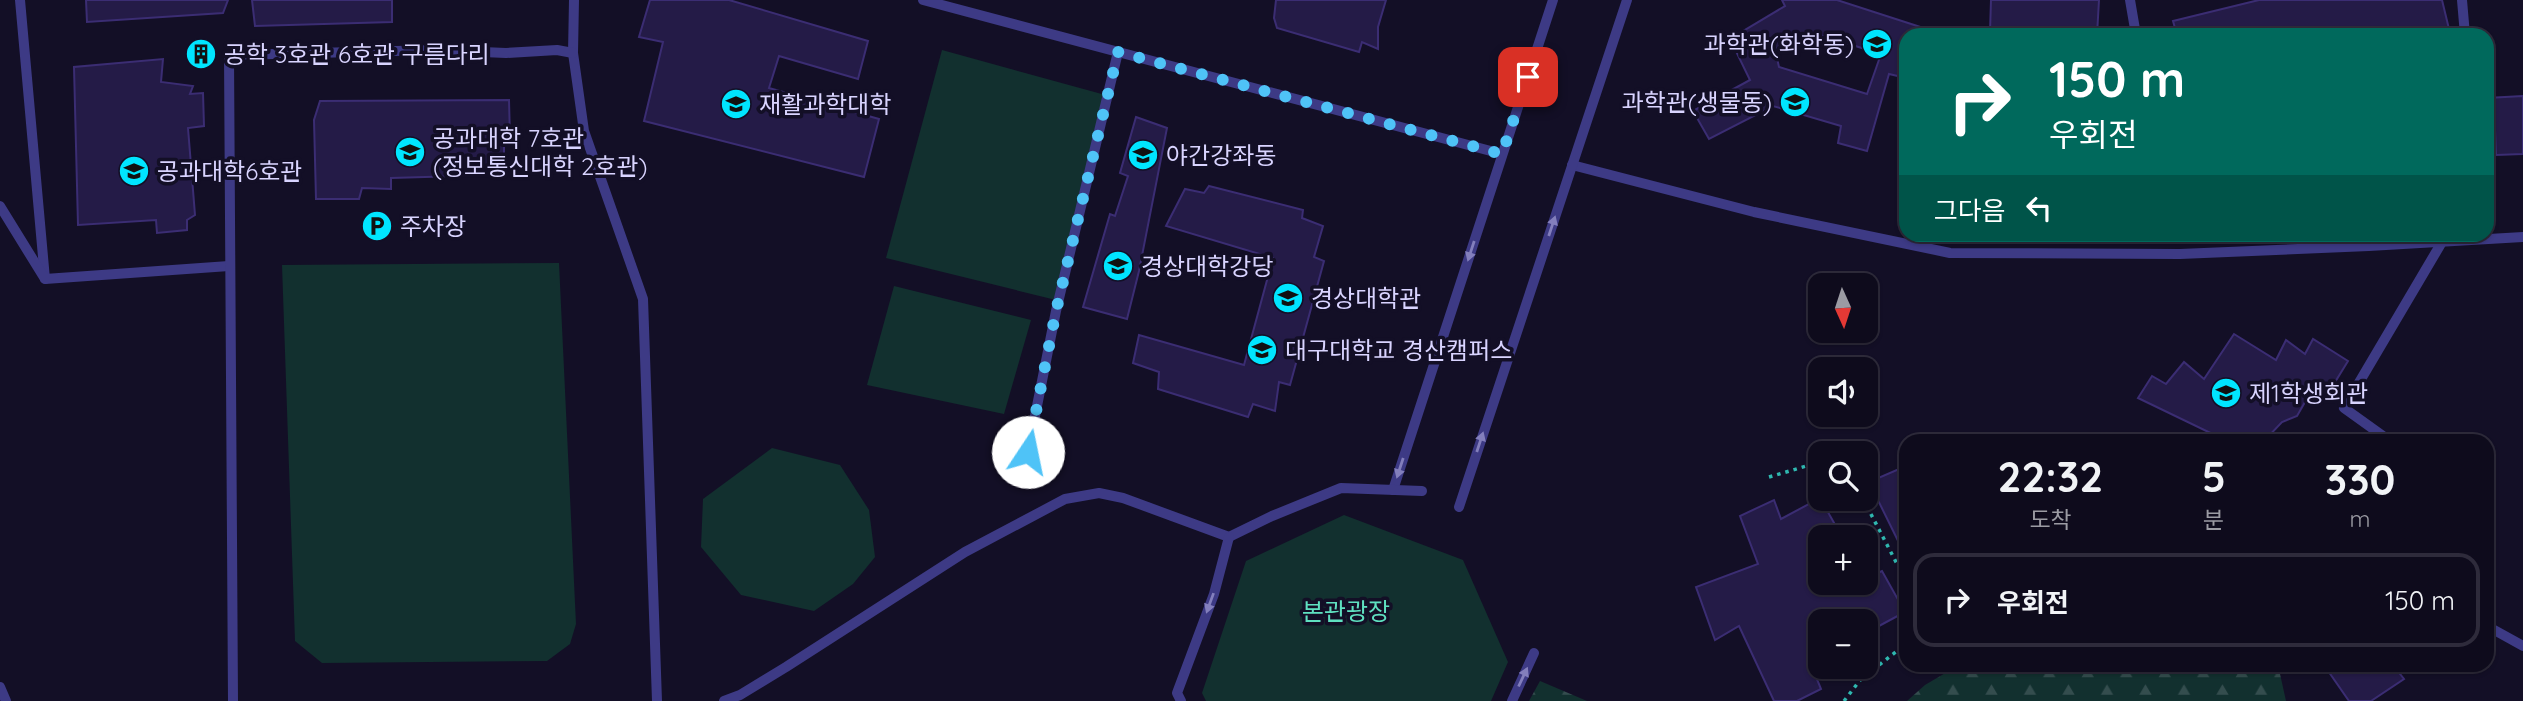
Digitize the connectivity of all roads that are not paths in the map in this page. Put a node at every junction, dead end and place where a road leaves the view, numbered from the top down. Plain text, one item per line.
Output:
1 (20, 0) edge
2 (575, 0) edge
3 (1553, 0) edge
4 (1627, 0) edge
5 (2130, 0) edge
6 (2462, 0) edge
7 (927, 1) edge
8 (2135, 28) edge
9 (2464, 28) edge
10 (573, 52) junction
11 (1118, 52) junction
12 (1502, 154) junction
13 (1572, 165) junction
14 (0, 206) edge
15 (2494, 237) edge
16 (2523, 237) edge
17 (2442, 242) joint
18 (229, 266) junction
19 (45, 279) junction
20 (2380, 434) edge
21 (1028, 452) dead end
22 (1393, 490) junction
23 (1422, 491) dead end
24 (1459, 507) dead end
25 (1229, 537) junction
26 (2494, 630) edge
27 (2523, 646) edge
28 (1534, 653) dead end
29 (0, 687) edge
30 (6, 701) edge
31 (233, 701) edge
32 (657, 701) edge
33 (724, 701) edge
34 (1181, 701) edge
35 (1513, 701) edge

1 - 19 lane
2 - 10 lane
3 - 12 lane
4 - 13 lane
5 - 8 lane
6 - 9 lane
7 - 11 lane
10 - 18 lane
10 - 32 lane
11 - 12 lane
11 - 21 lane
12 -> 22 lane
13 - 17 lane
24 -> 13 lane
14 - 19 lane
15 - 16 lane
17 - 20 lane
18 - 19 lane
18 - 31 lane
22 - 23 lane
22 - 25 lane
25 - 33 lane
25 -> 34 lane
26 - 27 lane
35 -> 28 lane
29 - 30 lane

